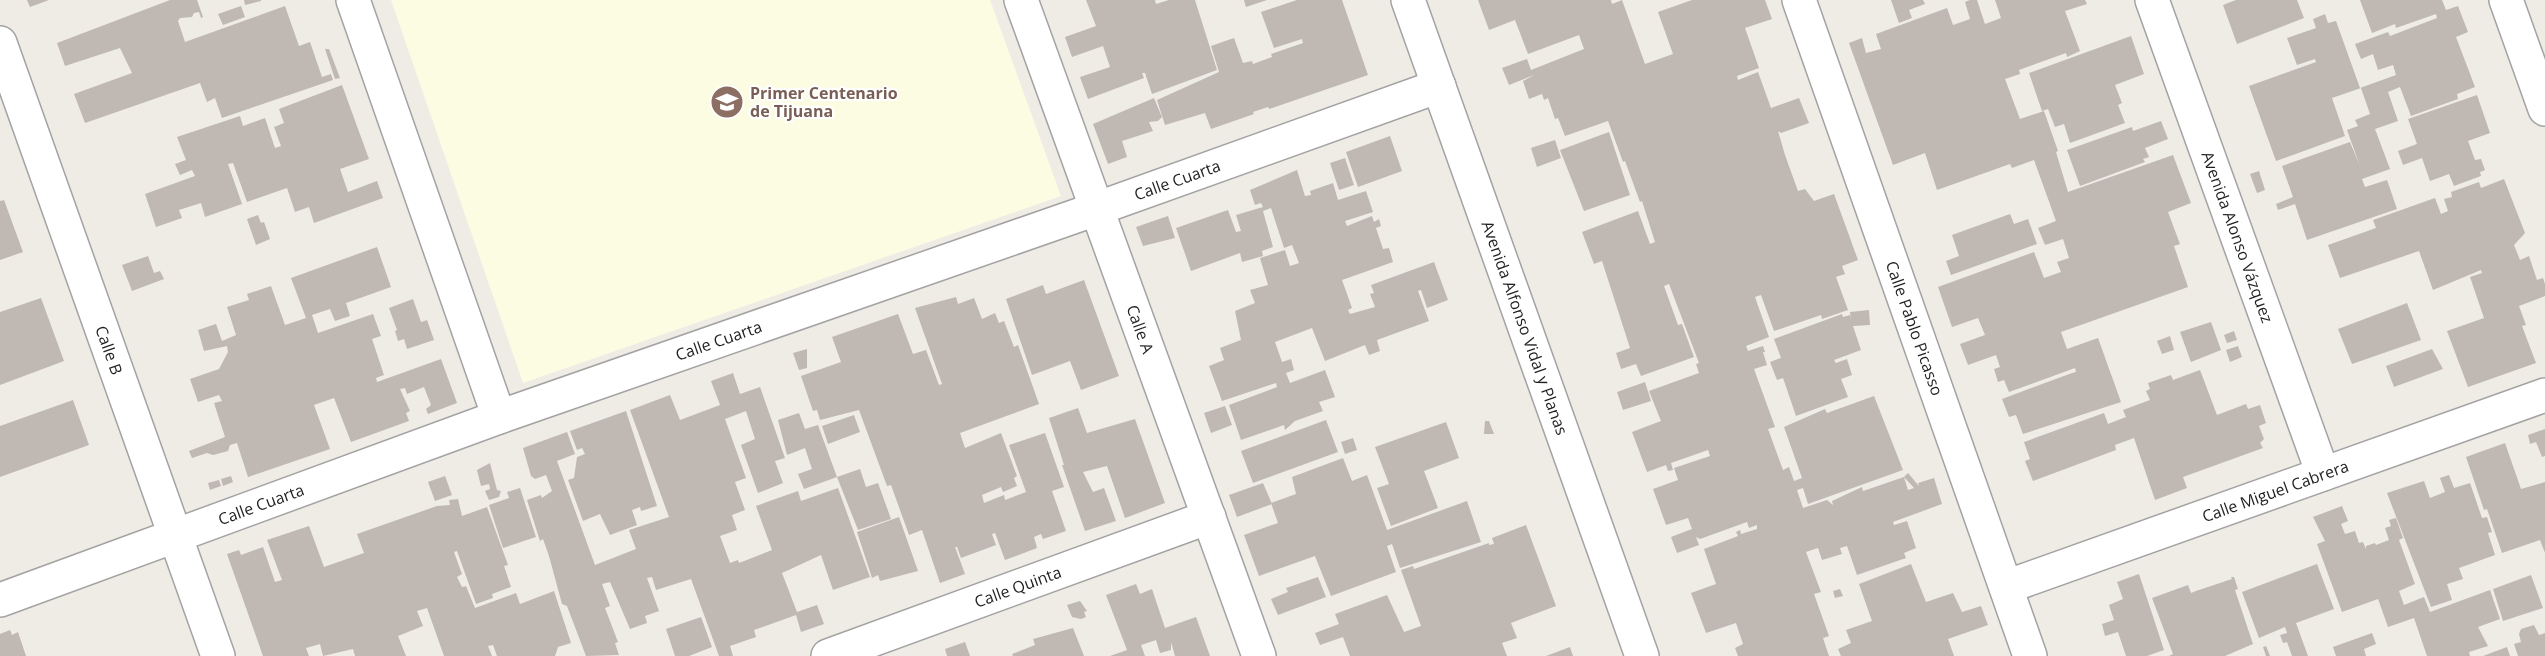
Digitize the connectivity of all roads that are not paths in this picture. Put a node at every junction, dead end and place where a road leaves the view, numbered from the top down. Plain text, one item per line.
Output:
1 (352, 0) edge
2 (1021, 0) edge
3 (1408, 0) edge
4 (1799, 0) edge
5 (2152, 0) edge
6 (2506, 0) edge
7 (0, 43) edge
8 (1439, 86) junction
9 (2545, 109) edge
10 (1096, 209) junction
11 (2545, 395) edge
12 (499, 417) junction
13 (2323, 474) junction
14 (1209, 517) junction
15 (176, 535) junction
16 (2006, 587) junction
17 (0, 600) edge
18 (218, 656) edge
19 (828, 656) edge
20 (1259, 656) edge
21 (1642, 656) edge
22 (2030, 656) edge

1 - 12 street
2 - 10 street, Calle A
3 - 8 street, Avenida Alfonso Vidal y Planas
4 - 16 street, Calle Pablo Picasso
5 - 13 street, Avenida Alonso Vázquez
6 - 9 street
7 - 15 street, Calle B
8 - 10 street, Calle Cuarta
8 - 21 street, Avenida Alfonso Vidal y Planas
10 - 12 street, Calle Cuarta
10 - 14 street, Calle A
11 - 13 street, Calle Miguel Cabrera
12 - 15 street, Calle Cuarta
13 - 16 street, Calle Miguel Cabrera
14 - 19 street, Calle Quinta
14 - 20 street, Calle A
15 - 17 street, Calle Cuarta
15 - 18 street, Calle B
16 - 22 street, Calle Pablo Picasso

